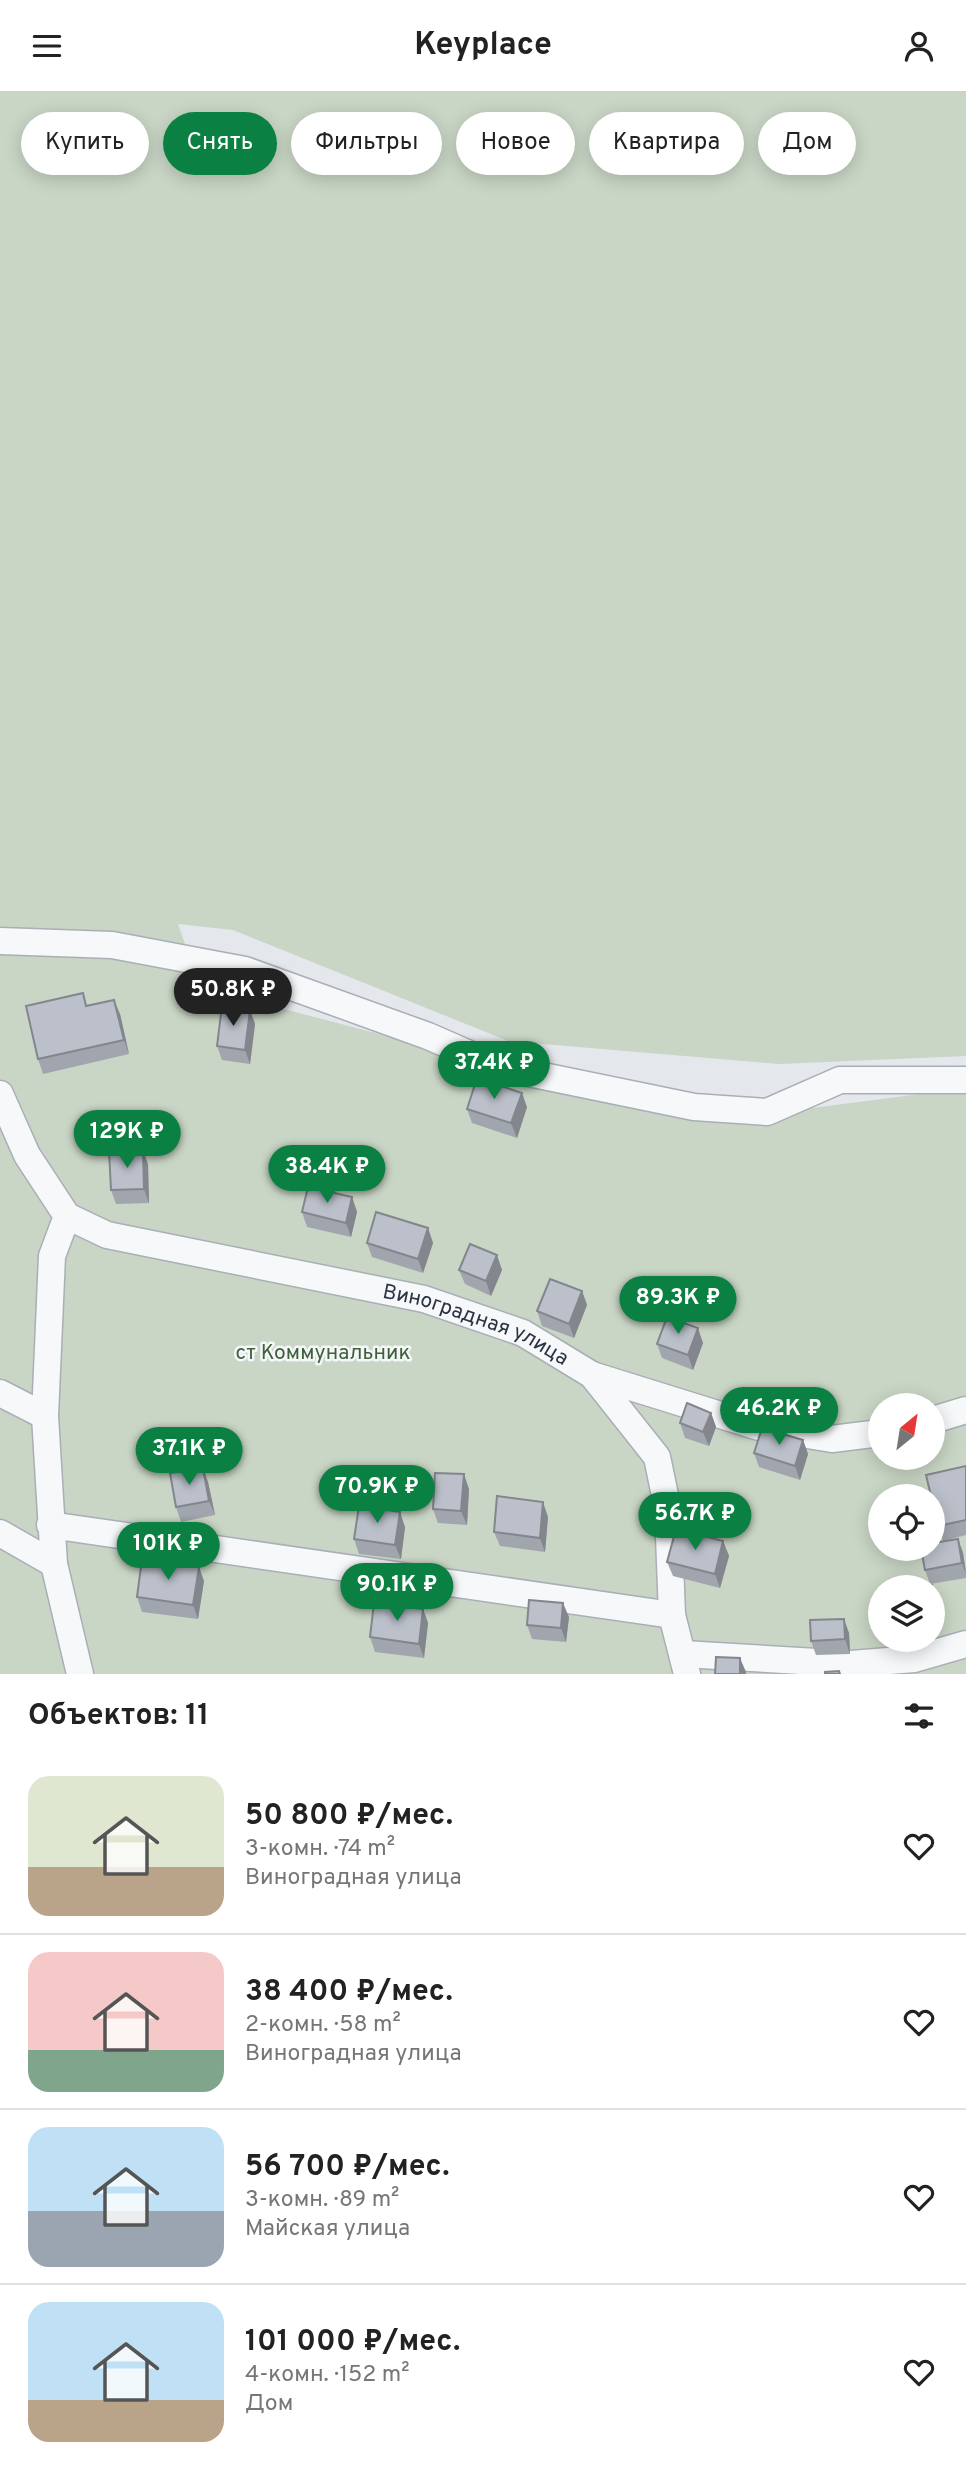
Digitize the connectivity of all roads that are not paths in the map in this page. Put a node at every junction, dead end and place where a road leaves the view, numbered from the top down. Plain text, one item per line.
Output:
1 (0, 941) edge
2 (966, 1080) edge
3 (0, 1094) edge
4 (66, 1216) junction
5 (592, 1375) junction
6 (0, 1393) edge
7 (966, 1410) edge
8 (45, 1416) junction
9 (945, 1416) edge
10 (868, 1434) edge
11 (50, 1525) junction
12 (0, 1533) edge
13 (54, 1564) junction
14 (672, 1615) junction
15 (966, 1644) edge
16 (685, 1664) edge
17 (80, 1674) edge

1 - 2 street
3 - 4 street
4 - 5 street, Виноградная улица
4 - 8 street
5 - 10 street, Виноградная улица
5 - 14 street
6 - 8 street
7 - 9 street
8 - 11 street
11 - 13 street
11 - 14 street
12 - 13 street
13 - 17 street
14 - 16 street
15 - 16 street

